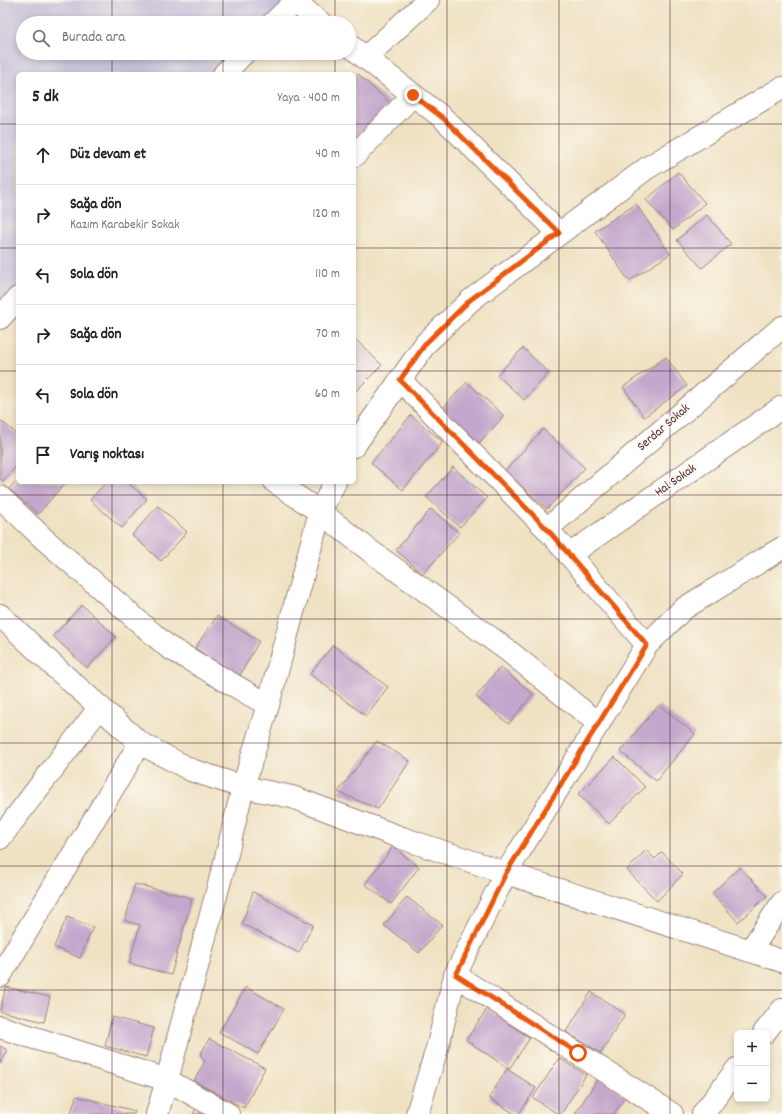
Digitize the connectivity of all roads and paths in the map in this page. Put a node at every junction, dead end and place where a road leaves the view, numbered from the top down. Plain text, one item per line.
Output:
1 (428, 0) edge
2 (296, 1) edge
3 (281, 16) edge
4 (313, 16) edge
5 (357, 51) edge
6 (237, 60) edge
7 (226, 72) edge
8 (782, 88) edge
9 (413, 95) junction
10 (356, 154) edge
11 (559, 233) junction
12 (16, 300) edge
13 (0, 318) edge
14 (782, 327) edge
15 (400, 380) junction
16 (782, 407) edge
17 (356, 443) edge
18 (278, 484) edge
19 (334, 484) edge
20 (0, 497) edge
21 (320, 512) junction
22 (547, 529) junction
23 (782, 548) edge
24 (569, 555) junction
25 (0, 615) edge
26 (647, 645) junction
27 (268, 705) junction
28 (100, 707) junction
29 (599, 724) junction
30 (140, 743) junction
31 (243, 787) junction
32 (0, 838) edge
33 (506, 873) junction
34 (782, 903) edge
35 (750, 951) junction
36 (782, 961) edge
37 (456, 975) junction
38 (0, 976) edge
39 (782, 1010) edge
40 (0, 1027) edge
41 (766, 1030) edge
42 (734, 1074) edge
43 (168, 1080) junction
44 (157, 1114) edge
45 (228, 1114) edge
46 (417, 1114) edge
47 (672, 1114) edge
48 (704, 1114) edge

1 - 5 street
2 - 3 street
2 - 4 street
5 - 9 street
6 - 7 street
8 - 11 street
9 - 10 street
9 - 11 street
11 - 15 street
12 - 13 street
14 - 22 street, Serdar Sokak
15 - 17 street
15 - 22 street
16 - 24 street, Hal Sokak
18 - 21 street
19 - 21 street
20 - 27 street
21 - 27 street
21 - 29 street
22 - 24 street
23 - 26 street
24 - 26 street
25 - 28 street
26 - 29 street
27 - 31 street
28 - 30 street
28 - 32 street
29 - 33 street
30 - 31 street
30 - 38 street
31 - 33 street
31 - 43 street
33 - 35 street
33 - 37 street
34 - 35 street
35 - 36 street
37 - 46 street
37 - 47 street
39 - 41 street
40 - 43 street
42 - 48 street
43 - 44 street
43 - 45 street

